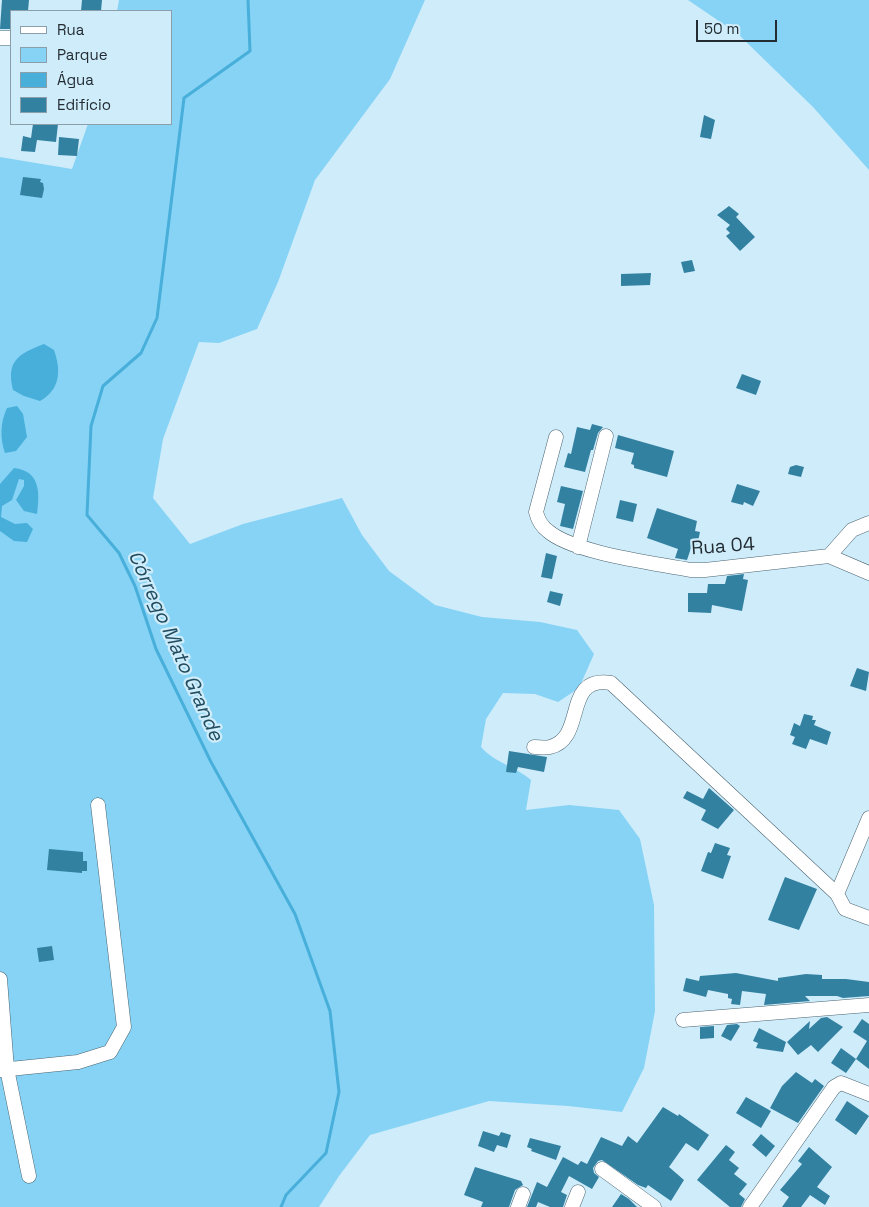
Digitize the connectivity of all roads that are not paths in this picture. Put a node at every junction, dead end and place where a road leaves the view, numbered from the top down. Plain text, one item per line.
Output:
1 (606, 436) dead end
2 (556, 437) dead end
3 (869, 524) edge
4 (578, 547) junction
5 (829, 556) junction
6 (869, 573) edge
7 (534, 747) dead end
8 (98, 805) dead end
9 (869, 818) edge
10 (837, 894) junction
11 (869, 918) edge
12 (0, 979) edge
13 (869, 1005) edge
14 (683, 1020) dead end
15 (3, 1070) edge
16 (869, 1094) edge
17 (602, 1169) dead end
18 (29, 1176) dead end
19 (578, 1192) dead end
20 (572, 1207) edge
21 (654, 1207) edge
22 (750, 1207) edge

1 - 4 street
2 - 4 street, Rua 04
3 - 5 street
4 - 5 street, Rua 04
5 - 6 street, Rua 04
7 - 10 street
8 - 15 street
9 - 10 street
10 - 11 street
12 - 15 street
13 - 14 street
15 - 18 street
16 - 22 street
17 - 21 street
19 - 20 street

